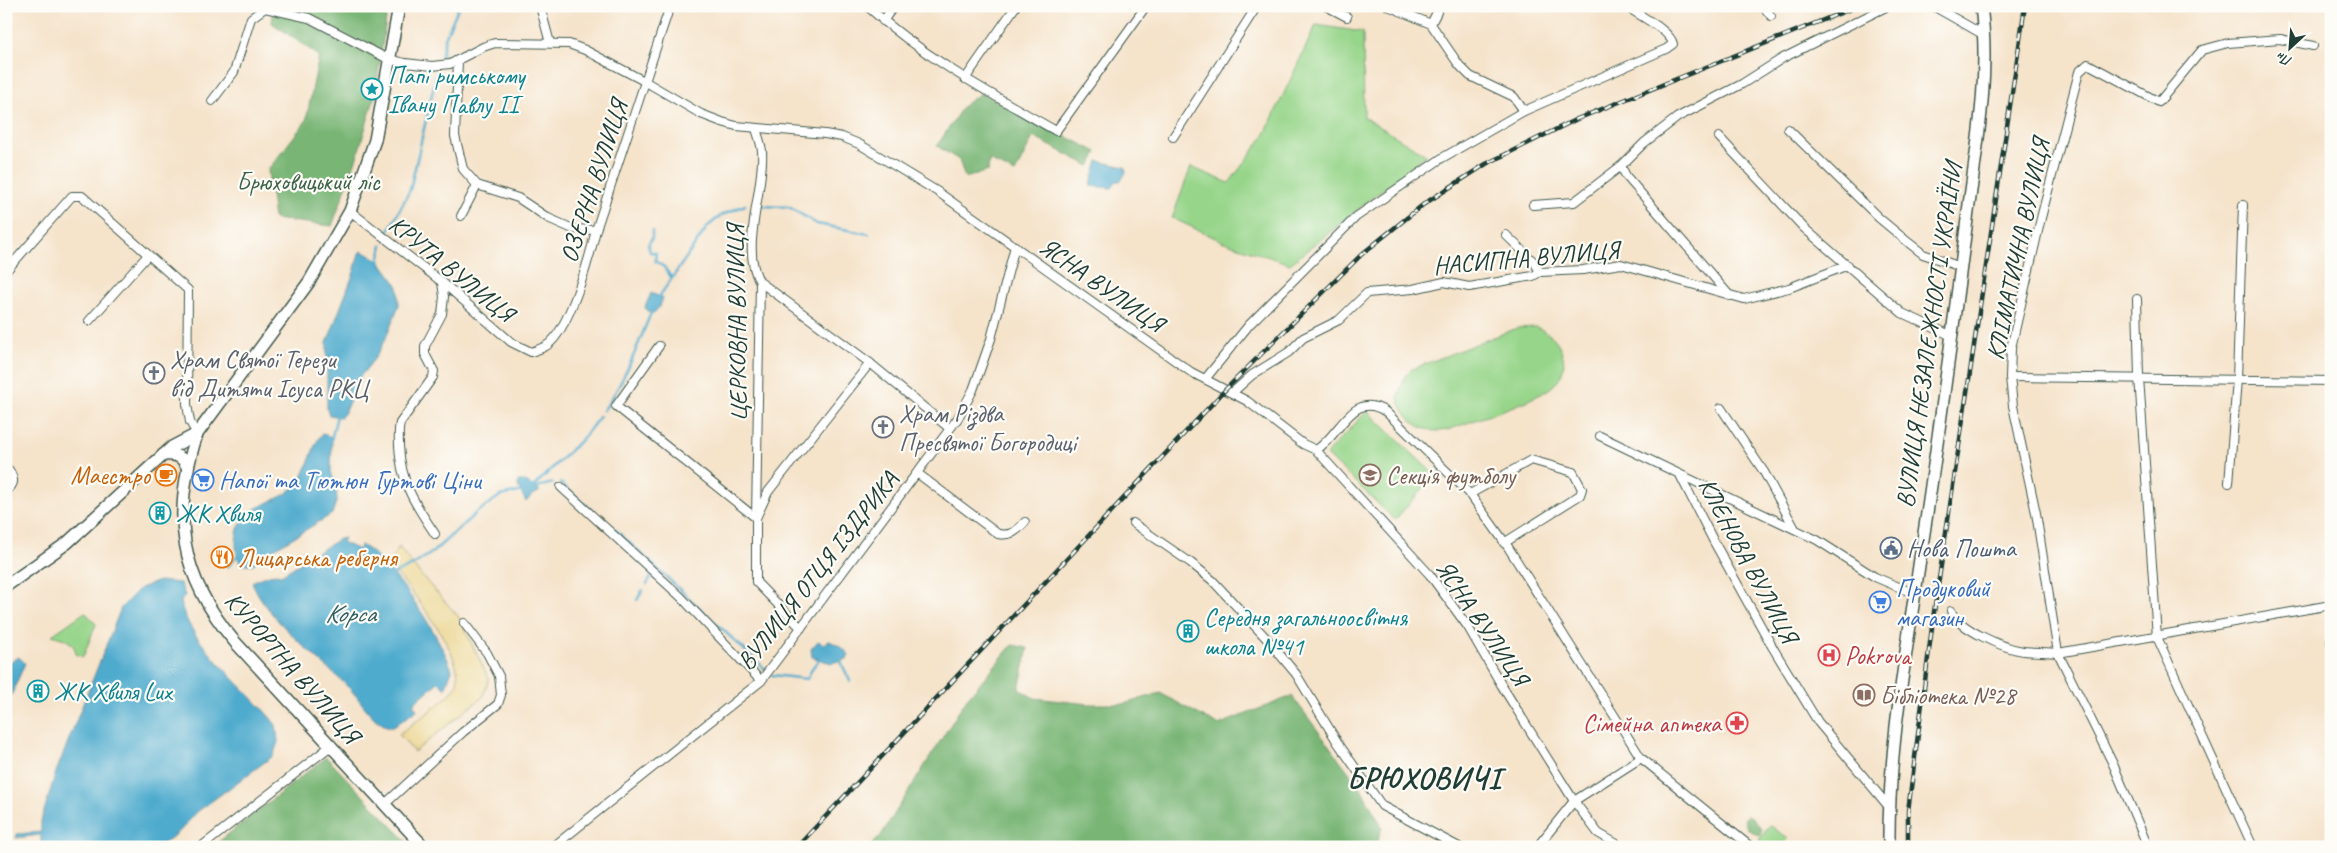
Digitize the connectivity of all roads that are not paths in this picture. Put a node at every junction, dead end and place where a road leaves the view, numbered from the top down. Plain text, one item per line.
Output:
1 (399, 6) edge
2 (540, 6) edge
3 (670, 6) edge
4 (867, 6) edge
5 (894, 6) edge
6 (1016, 6) edge
7 (1146, 6) edge
8 (1257, 6) edge
9 (1326, 6) edge
10 (1388, 6) edge
11 (1440, 6) edge
12 (1626, 6) edge
13 (1763, 6) edge
14 (1888, 6) edge
15 (1933, 6) edge
16 (1981, 6) edge
17 (1771, 16) dead end
18 (1347, 17) dead end
19 (883, 21) junction
20 (1431, 24) junction
21 (1984, 35) junction
22 (550, 43) junction
23 (2313, 46) dead end
24 (388, 59) junction
25 (458, 60) junction
26 (965, 79) junction
27 (646, 82) junction
28 (212, 101) dead end
29 (1524, 111) junction
30 (756, 128) junction
31 (1788, 129) dead end
32 (1173, 137) dead end
33 (1719, 137) dead end
34 (1620, 166) junction
35 (477, 185) junction
36 (1533, 204) dead end
37 (2243, 205) dead end
38 (350, 211) junction
39 (461, 216) dead end
40 (596, 230) junction
41 (1506, 235) dead end
42 (1015, 246) junction
43 (148, 255) junction
44 (1848, 265) junction
45 (1961, 267) junction
46 (6, 271) edge
47 (1540, 272) junction
48 (442, 282) junction
49 (760, 282) junction
50 (1730, 296) junction
51 (2138, 299) dead end
52 (89, 321) dead end
53 (1952, 336) junction
54 (659, 346) dead end
55 (531, 352) joint
56 (870, 362) junction
57 (2010, 377) junction
58 (2139, 377) junction
59 (1206, 378) junction
60 (2237, 379) junction
61 (2331, 381) edge
62 (1233, 392) junction
63 (1721, 408) dead end
64 (949, 428) junction
65 (197, 434) junction
66 (1600, 436) dead end
67 (1316, 450) junction
68 (163, 455) junction
69 (188, 469) junction
70 (9, 470) dead end
71 (917, 473) junction
72 (1681, 477) junction
73 (2229, 483) dead end
74 (561, 487) dead end
75 (6, 491) edge
76 (1470, 494) junction
77 (756, 518) junction
78 (1025, 522) dead end
79 (1133, 523) dead end
80 (1794, 529) junction
81 (435, 534) dead end
82 (1504, 542) junction
83 (6, 586) edge
84 (1915, 594) junction
85 (2331, 605) edge
86 (1951, 611) dead end
87 (464, 623) dead end
88 (801, 628) junction
89 (2158, 637) junction
90 (2331, 640) edge
91 (2331, 645) edge
92 (2058, 653) junction
93 (761, 681) junction
94 (332, 745) junction
95 (1641, 758) junction
96 (1574, 801) junction
97 (385, 804) junction
98 (1888, 807) junction
99 (201, 847) edge
100 (424, 847) edge
101 (553, 847) edge
102 (1458, 847) edge
103 (1537, 847) edge
104 (1622, 847) edge
105 (1751, 847) edge
106 (1889, 847) edge
107 (2148, 847) edge
108 (2253, 847) edge

1 - 24 main road
2 - 22 street
3 - 27 street, ОЗЕРНА ВУЛИЦЯ
4 - 19 street
5 - 19 street
6 - 26 street
7 - 26 street
8 - 32 street
9 - 18 street
10 - 20 street
11 - 20 street
12 - 29 street
13 - 17 street
14 - 34 street
15 - 21 street
16 - 21 main road, ВУЛИЦЯ НЕЗАЛЕЖНОСТІ УКРАЇНИ
19 - 26 street
20 - 29 street
21 - 45 main road, ВУЛИЦЯ НЕЗАЛЕЖНОСТІ УКРАЇНИ
22 - 25 street, ЯСНА ВУЛИЦЯ
22 - 27 street, ЯСНА ВУЛИЦЯ
23 - 57 street, КЛІМАТИЧНА ВУЛИЦЯ
24 - 25 street, ЯСНА ВУЛИЦЯ
24 - 28 street, ЯСНА ВУЛИЦЯ
24 - 38 main road
25 - 35 street
27 - 30 street, ЯСНА ВУЛИЦЯ
27 - 40 street, ОЗЕРНА ВУЛИЦЯ
29 - 59 street
30 - 42 street, ЯСНА ВУЛИЦЯ
30 - 49 street, ЦЕРКОВНА ВУЛИЦЯ
31 - 45 street
33 - 44 street
34 - 36 street
34 - 50 street
35 - 39 street
35 - 40 street
37 - 60 street
38 - 48 street, КРУТА ВУЛИЦЯ
38 - 65 main road
40 - 55 street, ОЗЕРНА ВУЛИЦЯ
41 - 47 street
42 - 59 street, ЯСНА ВУЛИЦЯ
42 - 64 street, ВУЛИЦЯ ОТЦЯ ІЗДРИКА
43 - 46 street
43 - 52 street
43 - 65 street
44 - 50 street, НАСИПНА ВУЛИЦЯ
44 - 53 street
45 - 53 main road, ВУЛИЦЯ НЕЗАЛЕЖНОСТІ УКРАЇНИ
47 - 50 street, НАСИПНА ВУЛИЦЯ
47 - 62 street, НАСИПНА ВУЛИЦЯ
48 - 55 street, КРУТА ВУЛИЦЯ
48 - 81 street
49 - 56 street
49 - 77 street, ЦЕРКОВНА ВУЛИЦЯ
51 - 58 street
53 - 84 main road, ВУЛИЦЯ НЕЗАЛЕЖНОСТІ УКРАЇНИ
54 - 77 street
56 - 64 street
56 - 77 street
57 - 58 street
57 - 92 street, КЛІМАТИЧНА ВУЛИЦЯ
58 - 60 street
58 - 89 street
59 - 62 street, ЯСНА ВУЛИЦЯ
60 - 61 street
60 - 73 street
62 - 67 street, ЯСНА ВУЛИЦЯ
63 - 80 street
64 - 71 street, ВУЛИЦЯ ОТЦЯ ІЗДРИКА
65 - 68 main road
65 - 69 main road, КУРОРТНА ВУЛИЦЯ
66 - 72 street
67 - 76 street
67 - 96 street, ЯСНА ВУЛИЦЯ
68 - 69 main road
68 - 83 main road
69 - 94 main road, КУРОРТНА ВУЛИЦЯ
70 - 75 street
71 - 78 street
71 - 88 street, ВУЛИЦЯ ОТЦЯ ІЗДРИКА
72 - 80 street
72 - 98 street, КЛЕНОВА ВУЛИЦЯ
74 - 93 street
76 - 82 street
76 - 82 street
77 - 88 street, ЦЕРКОВНА ВУЛИЦЯ
79 - 102 street
80 - 84 street
82 - 95 street
84 - 98 main road, ВУЛИЦЯ НЕЗАЛЕЖНОСТІ УКРАЇНИ
85 - 89 street
86 - 92 street
87 - 97 street
88 - 93 street, ВУЛИЦЯ ОТЦЯ ІЗДРИКА
89 - 92 street
89 - 108 street
90 - 91 street
92 - 107 street, КЛІМАТИЧНА ВУЛИЦЯ
93 - 101 street, ВУЛИЦЯ ОТЦЯ ІЗДРИКА
94 - 97 main road, КУРОРТНА ВУЛИЦЯ
94 - 99 street
95 - 96 street
95 - 105 street
96 - 103 street
96 - 104 street, ЯСНА ВУЛИЦЯ
97 - 100 main road, КУРОРТНА ВУЛИЦЯ
98 - 106 main road, ВУЛИЦЯ НЕЗАЛЕЖНОСТІ УКРАЇНИ

